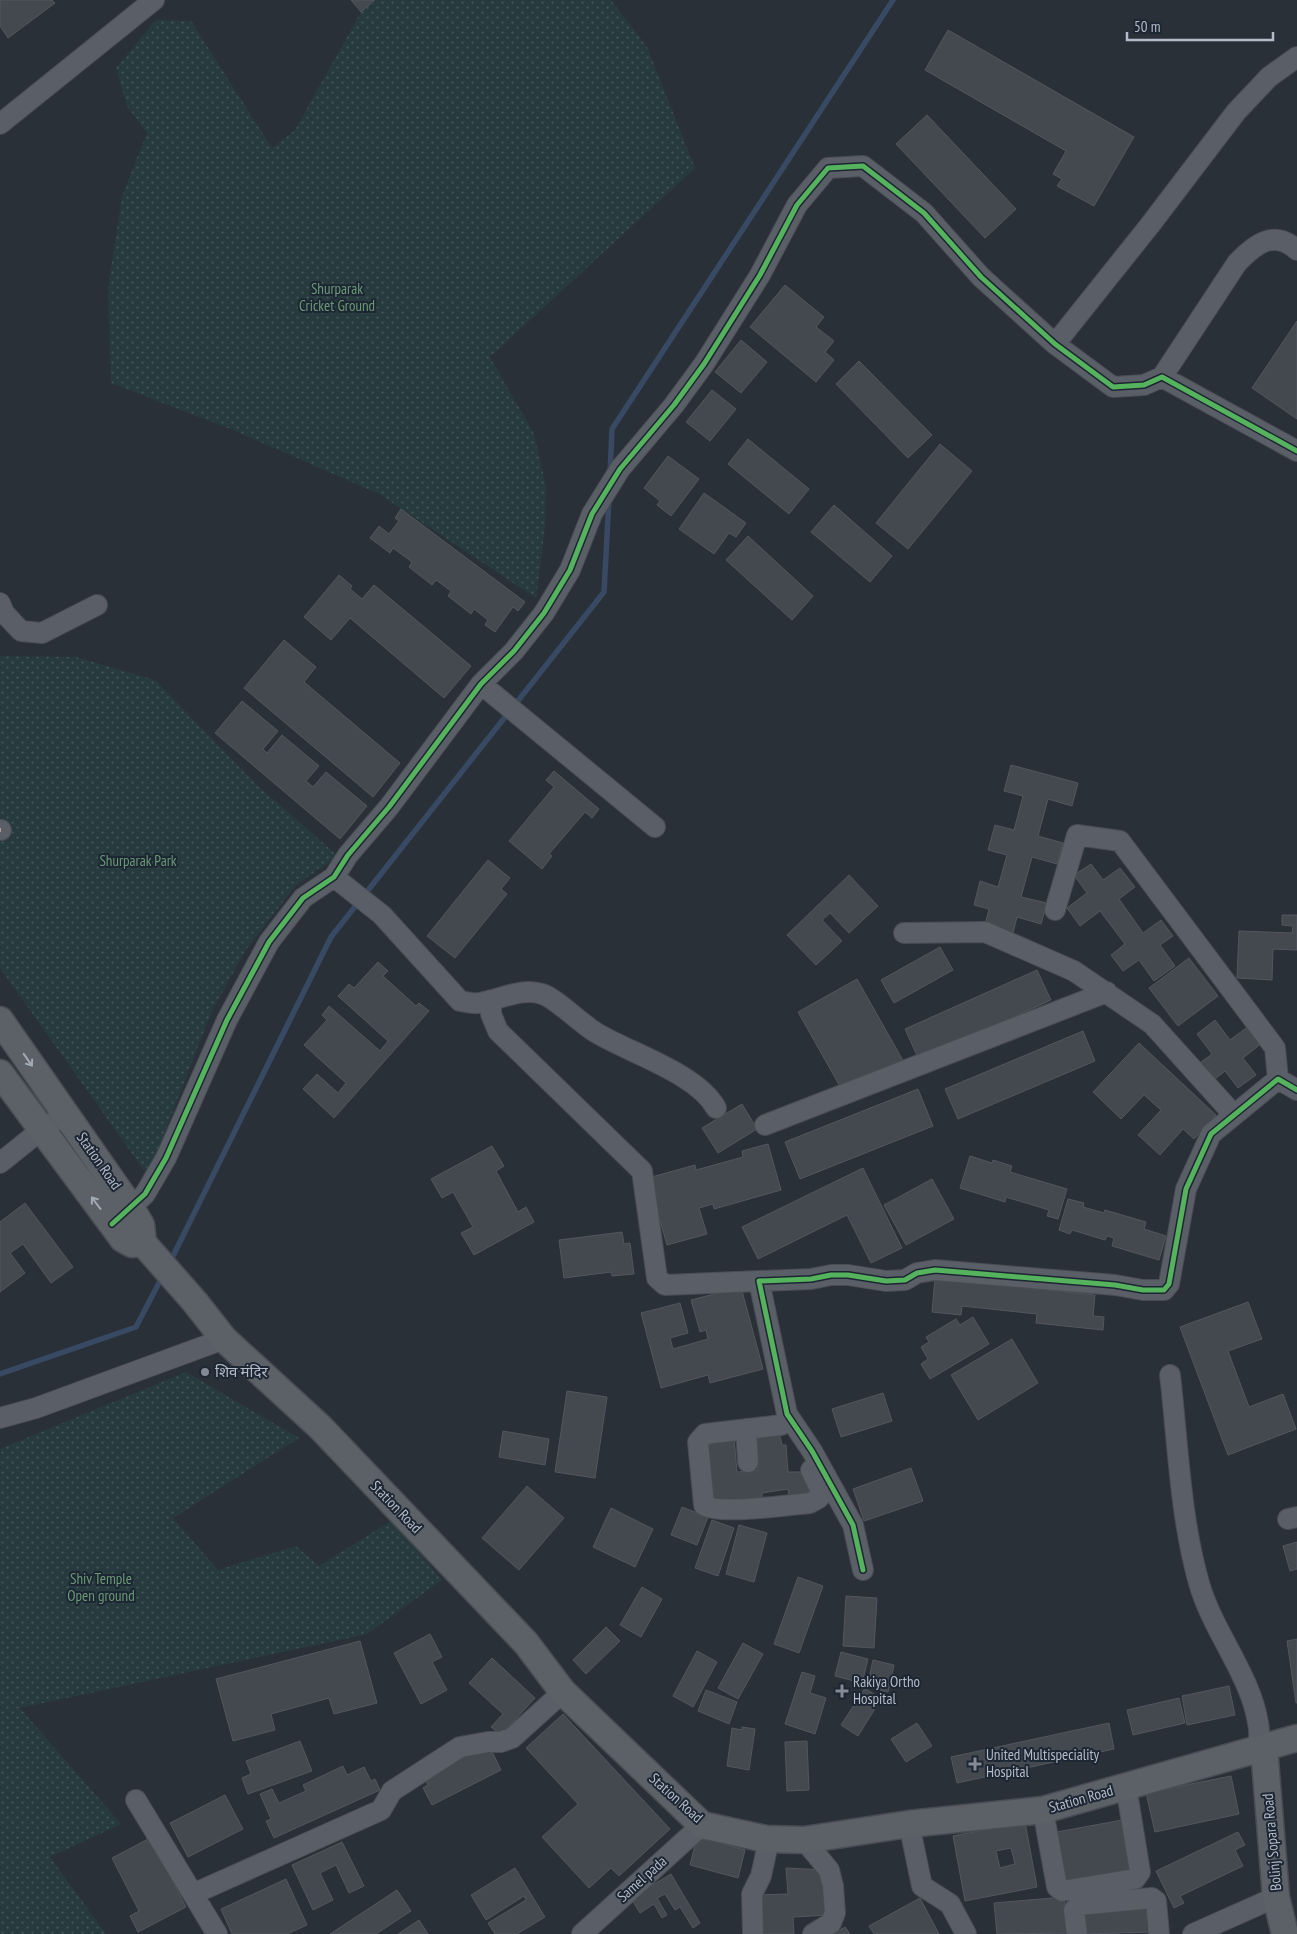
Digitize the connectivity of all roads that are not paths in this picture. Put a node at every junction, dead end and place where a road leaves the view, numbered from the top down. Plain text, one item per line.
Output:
1 (154, 0) edge
2 (1297, 57) edge
3 (0, 124) edge
4 (1297, 250) edge
5 (1055, 344) junction
6 (1162, 377) junction
7 (1297, 451) edge
8 (0, 603) edge
9 (97, 605) dead end
10 (481, 684) junction
11 (655, 827) dead end
12 (338, 880) junction
13 (1055, 910) dead end
14 (904, 933) dead end
15 (1107, 992) junction
16 (491, 1000) junction
17 (0, 1020) edge
18 (0, 1073) edge
19 (1278, 1079) junction
20 (1297, 1090) edge
21 (716, 1108) dead end
22 (66, 1114) junction
23 (1234, 1115) junction
24 (765, 1125) dead end
25 (41, 1130) junction
26 (0, 1163) edge
27 (122, 1216) junction
28 (759, 1281) junction
29 (224, 1340) junction
30 (1170, 1375) dead end
31 (0, 1418) edge
32 (784, 1419) junction
33 (746, 1429) junction
34 (748, 1462) dead end
35 (864, 1570) dead end
36 (563, 1692) junction
37 (1297, 1738) edge
38 (1262, 1749) junction
39 (1126, 1786) junction
40 (136, 1800) dead end
41 (1043, 1810) junction
42 (909, 1824) junction
43 (702, 1825) junction
44 (769, 1839) junction
45 (804, 1840) junction
46 (193, 1894) junction
47 (1276, 1897) junction
48 (217, 1934) edge
49 (582, 1934) edge
50 (753, 1934) edge
51 (813, 1934) edge
52 (966, 1934) edge
53 (1077, 1934) edge
54 (1159, 1934) edge
55 (1193, 1934) edge
56 (1285, 1934) edge

1 - 3 street
2 - 5 street
4 - 6 street
5 - 6 street
5 - 10 street
6 - 7 street
8 - 9 street
10 - 11 street
10 - 12 street
12 - 16 street
12 - 27 street
13 - 19 street
14 - 15 street
15 - 23 street
15 - 24 street
16 - 21 street
16 - 28 street
17 -> 22 main road, Station Road
18 - 25 main road, Station Road
19 - 20 street
19 - 23 street
22 - 25 street
22 - 27 main road, Station Road
23 - 28 street
25 - 26 street
27 -> 25 main road, Station Road
27 - 29 main road, Station Road
28 - 32 street
29 - 31 street
29 - 36 main road, Station Road
30 - 38 street
32 - 33 street
32 - 33 street
32 - 35 street
33 - 34 street
36 - 43 main road, Station Road
36 - 46 street
37 - 38 main road, Station Road
38 - 39 main road, Station Road
38 - 47 main road, Bolinj Sopara Road
39 - 41 main road, Station Road
39 - 41 street
40 - 46 street
41 - 42 main road, Station Road
42 - 45 main road, Station Road
42 - 52 street
43 - 44 main road, Station Road
43 - 49 street, Samel pada
44 - 45 main road, Station Road
44 - 50 street
45 - 51 street
46 - 48 street
47 - 55 street
47 - 56 main road, Bolinj Sopara Road
53 - 54 street

